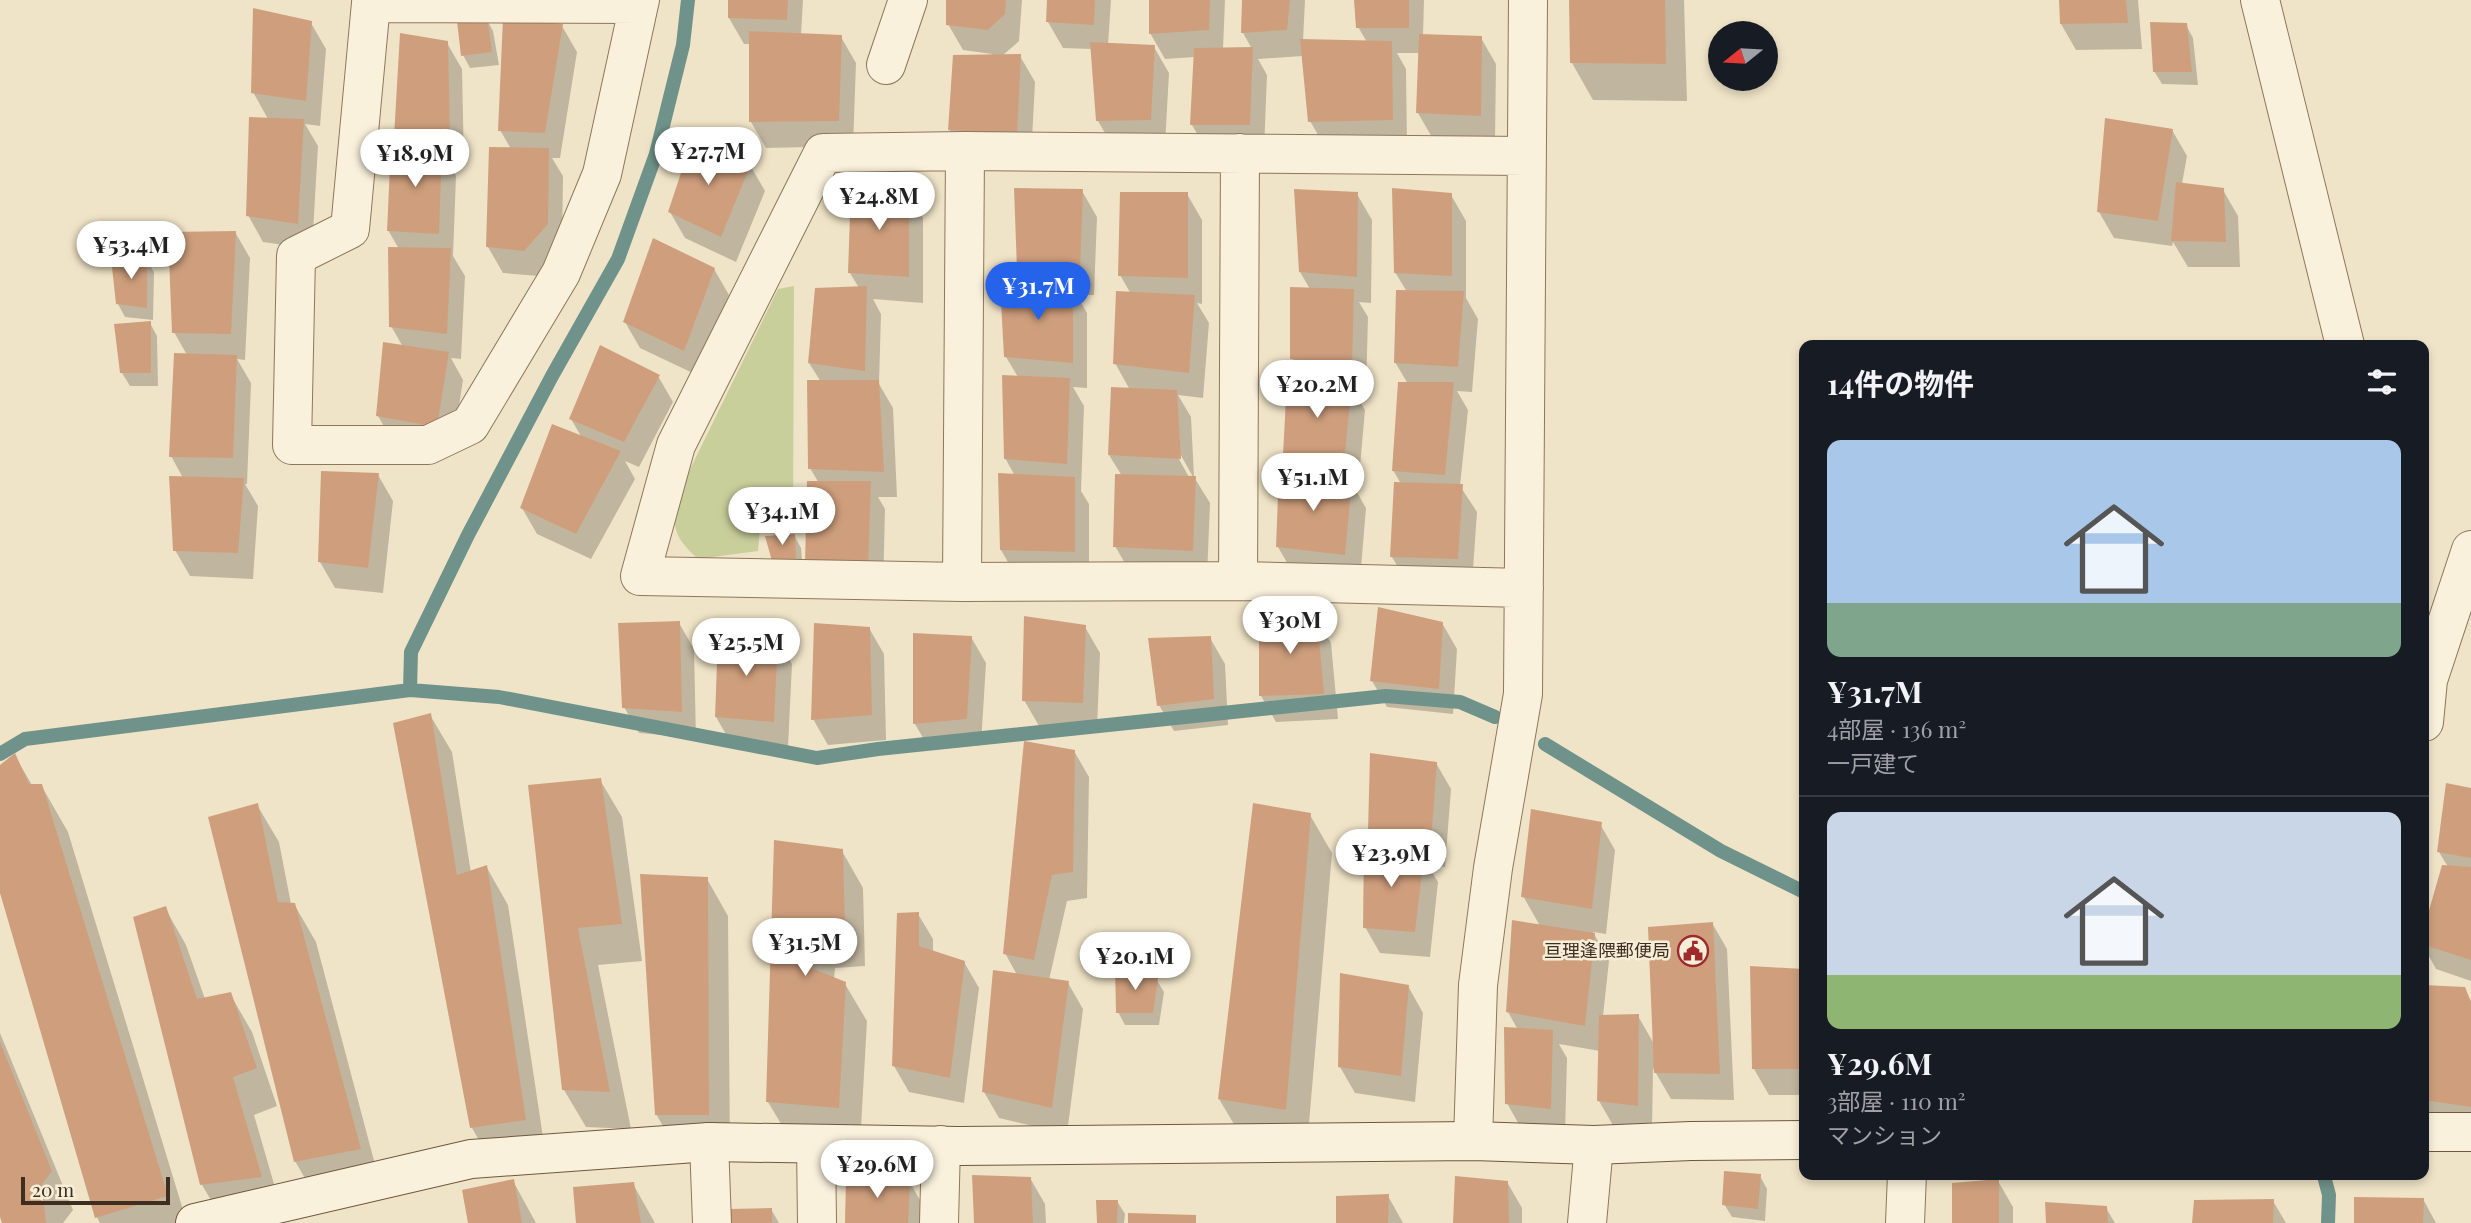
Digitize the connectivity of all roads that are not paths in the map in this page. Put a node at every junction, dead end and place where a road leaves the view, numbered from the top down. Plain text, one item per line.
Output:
1 (908, 0) edge
2 (1528, 0) edge
3 (2260, 0) edge
4 (640, 2) edge
5 (886, 65) dead end
6 (965, 152) junction
7 (1240, 153) junction
8 (1526, 156) junction
9 (2344, 340) edge
10 (2471, 550) edge
11 (962, 582) junction
12 (1238, 582) junction
13 (1524, 588) junction
14 (2429, 663) edge
15 (2429, 1132) edge
16 (2471, 1132) edge
17 (1799, 1140) edge
18 (1473, 1141) junction
19 (709, 1142) junction
20 (816, 1143) junction
21 (941, 1145) junction
22 (1594, 1145) junction
23 (1907, 1180) edge
24 (195, 1223) edge
25 (712, 1223) edge
26 (817, 1223) edge
27 (939, 1223) edge
28 (1587, 1223) edge
29 (1905, 1223) edge

1 - 5 street
2 - 8 street
3 - 9 street
4 - 4 street
6 - 7 street
6 - 11 street
6 - 11 street
7 - 8 street
7 - 12 street
8 - 13 street
10 - 14 street
11 - 12 street
12 - 13 street
13 - 18 street
15 - 16 street
17 - 22 street
18 - 21 street
18 - 22 street
19 - 20 street
19 - 24 street
19 - 25 street
20 - 21 street
20 - 26 street
21 - 27 street
22 - 28 street
23 - 29 street

